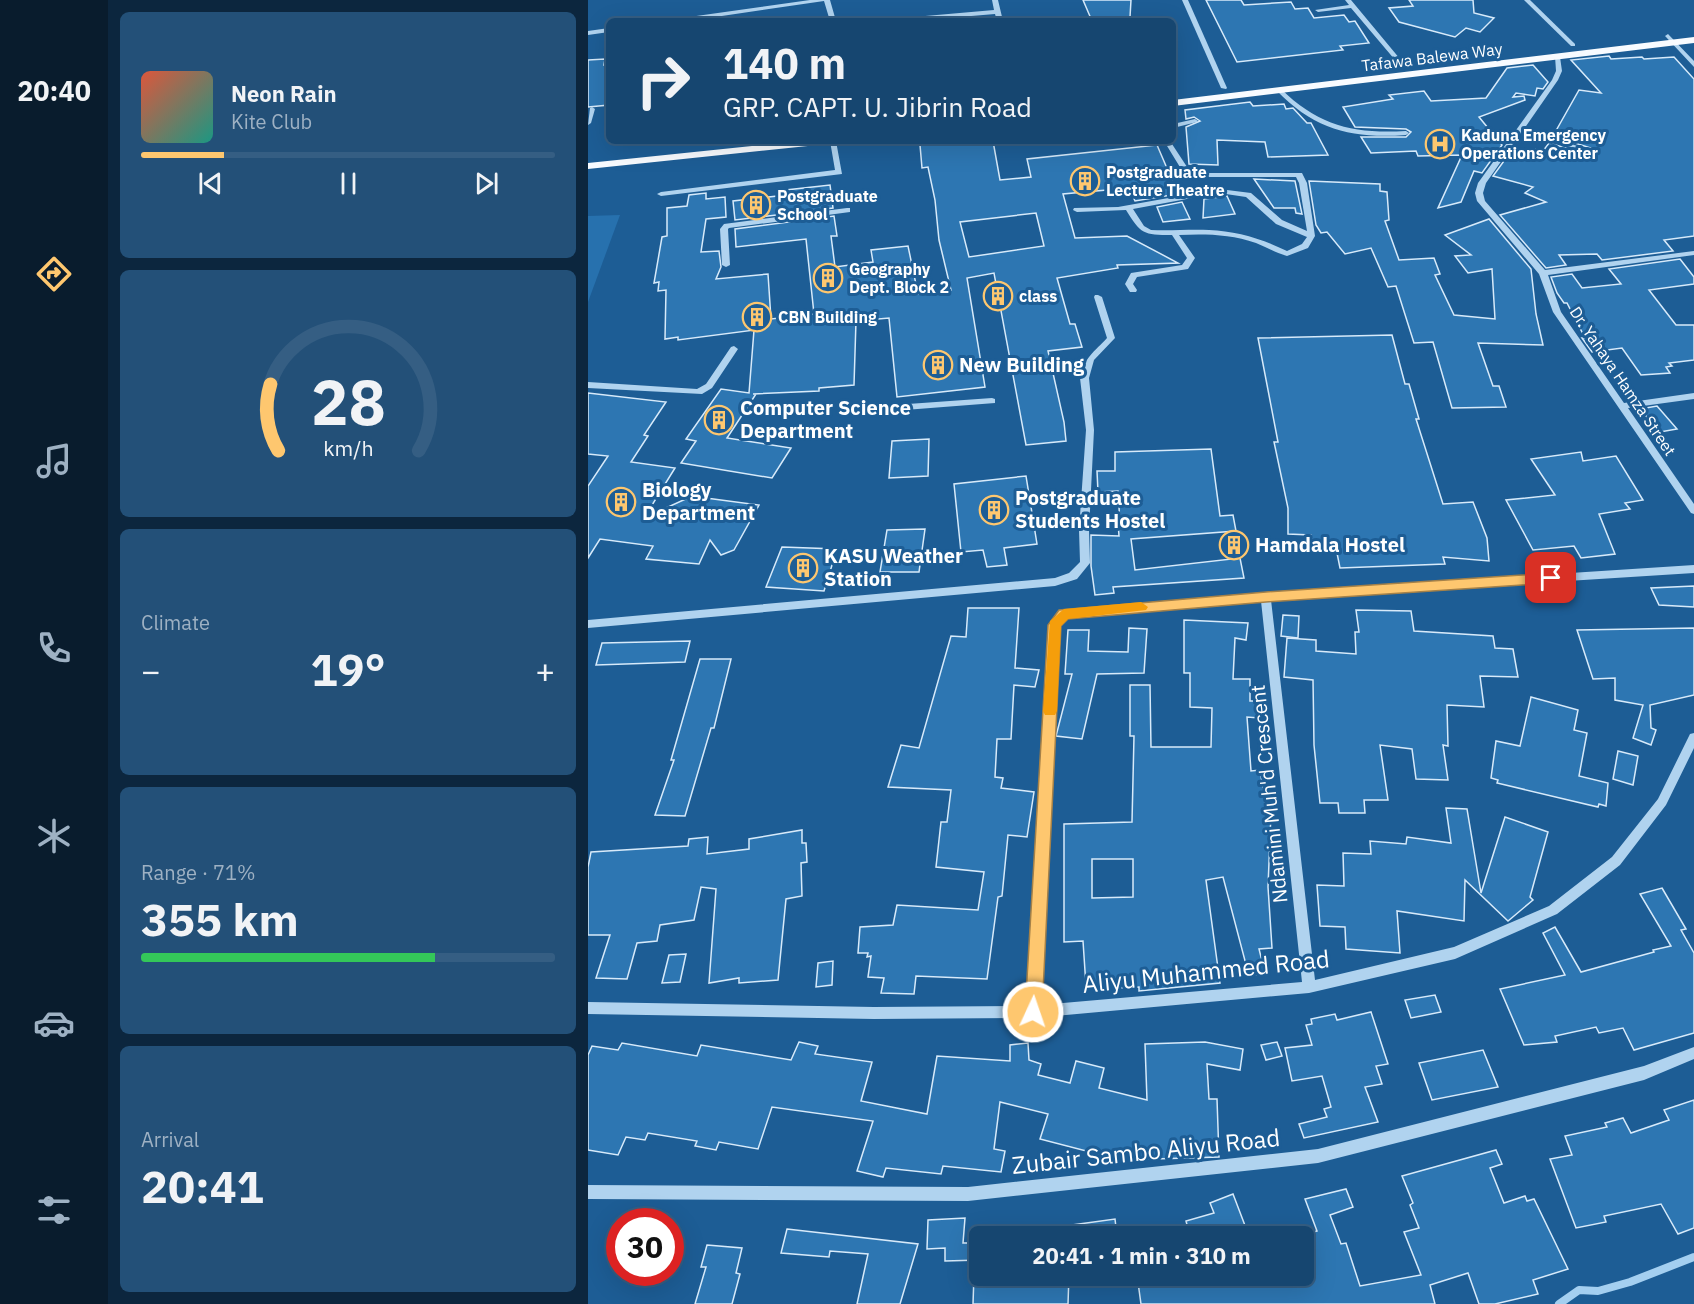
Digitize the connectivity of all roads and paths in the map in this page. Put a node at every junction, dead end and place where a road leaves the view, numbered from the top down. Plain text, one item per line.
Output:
1 (825, 0) edge
2 (995, 0) edge
3 (1185, 0) edge
4 (1527, 0) edge
5 (1351, 3) edge
6 (1318, 10) dead end
7 (997, 12) junction
8 (977, 13) junction
9 (696, 18) edge
10 (832, 18) edge
11 (923, 18) edge
12 (979, 18) edge
13 (999, 18) edge
14 (606, 30) edge
15 (588, 33) edge
16 (1694, 33) edge
17 (1671, 39) junction
18 (1694, 40) edge
19 (1573, 45) junction
20 (1557, 57) junction
21 (1694, 65) edge
22 (1403, 66) junction
23 (1224, 88) junction
24 (1279, 90) junction
25 (1176, 94) edge
26 (1176, 103) edge
27 (592, 109) dead end
28 (1195, 121) dead end
29 (588, 123) edge
30 (1176, 125) edge
31 (1520, 130) junction
32 (1406, 134) dead end
33 (735, 144) edge
34 (798, 144) edge
35 (834, 144) edge
36 (1169, 144) edge
37 (1590, 151) dead end
38 (588, 160) edge
39 (588, 166) edge
40 (1190, 175) junction
41 (661, 194) dead end
42 (1200, 194) junction
43 (1129, 208) junction
44 (847, 210) dead end
45 (1077, 210) dead end
46 (1174, 233) junction
47 (1311, 236) junction
48 (1694, 253) edge
49 (726, 265) dead end
50 (1543, 273) junction
51 (1133, 290) dead end
52 (1098, 297) dead end
53 (734, 349) dead end
54 (588, 385) edge
55 (1694, 396) edge
56 (992, 400) dead end
57 (1622, 406) junction
58 (866, 410) dead end
59 (1694, 511) edge
60 (1694, 569) edge
61 (1266, 597) junction
62 (588, 624) edge
63 (1694, 737) edge
64 (1309, 987) junction
65 (588, 1008) edge
66 (1033, 1012) junction
67 (1694, 1053) edge
68 (588, 1192) edge

1 - 9 street
1 - 10 street
2 - 7 street
3 - 23 street
4 - 19 street
5 - 6 street
5 - 22 street
7 - 8 street
7 - 13 street
8 - 11 street
8 - 12 street
14 - 15 street
16 - 17 main road, Tafawa Balewa Way
17 - 18 main road, Tafawa Balewa Way
17 - 19 main road, Tafawa Balewa Way
17 - 20 main road, Tafawa Balewa Way
17 - 21 street
19 - 22 main road, Tafawa Balewa Way
20 - 24 main road, Tafawa Balewa Way
20 - 31 street, Dr. Yahaya Hamza Street
22 - 23 main road, Tafawa Balewa Way
23 - 25 main road, Tafawa Balewa Way
24 - 26 main road, Tafawa Balewa Way
24 - 32 street
27 - 29 street
28 - 30 street
31 - 37 street
31 - 50 street, Dr. Yahaya Hamza Street
33 - 38 main road
34 - 39 main road
35 - 41 street
36 - 40 street
40 - 42 street
40 - 47 street
42 - 43 street
42 - 47 street
43 - 45 street
43 - 46 street
44 - 49 street
46 - 47 street
46 - 51 street
48 - 50 street
50 - 57 street, Dr. Yahaya Hamza Street
52 - 62 street
53 - 54 street
55 - 57 street
56 - 58 street
57 - 59 street, Dr. Yahaya Hamza Street
60 - 61 street
61 - 64 street, Ndamini Muh'd Crescent
61 - 66 street
63 - 64 street, Aliyu Muhammed Road
64 - 66 street, Aliyu Muhammed Road
65 - 66 street, Aliyu Muhammed Road
67 - 68 street, Zubair Sambo Aliyu Road

